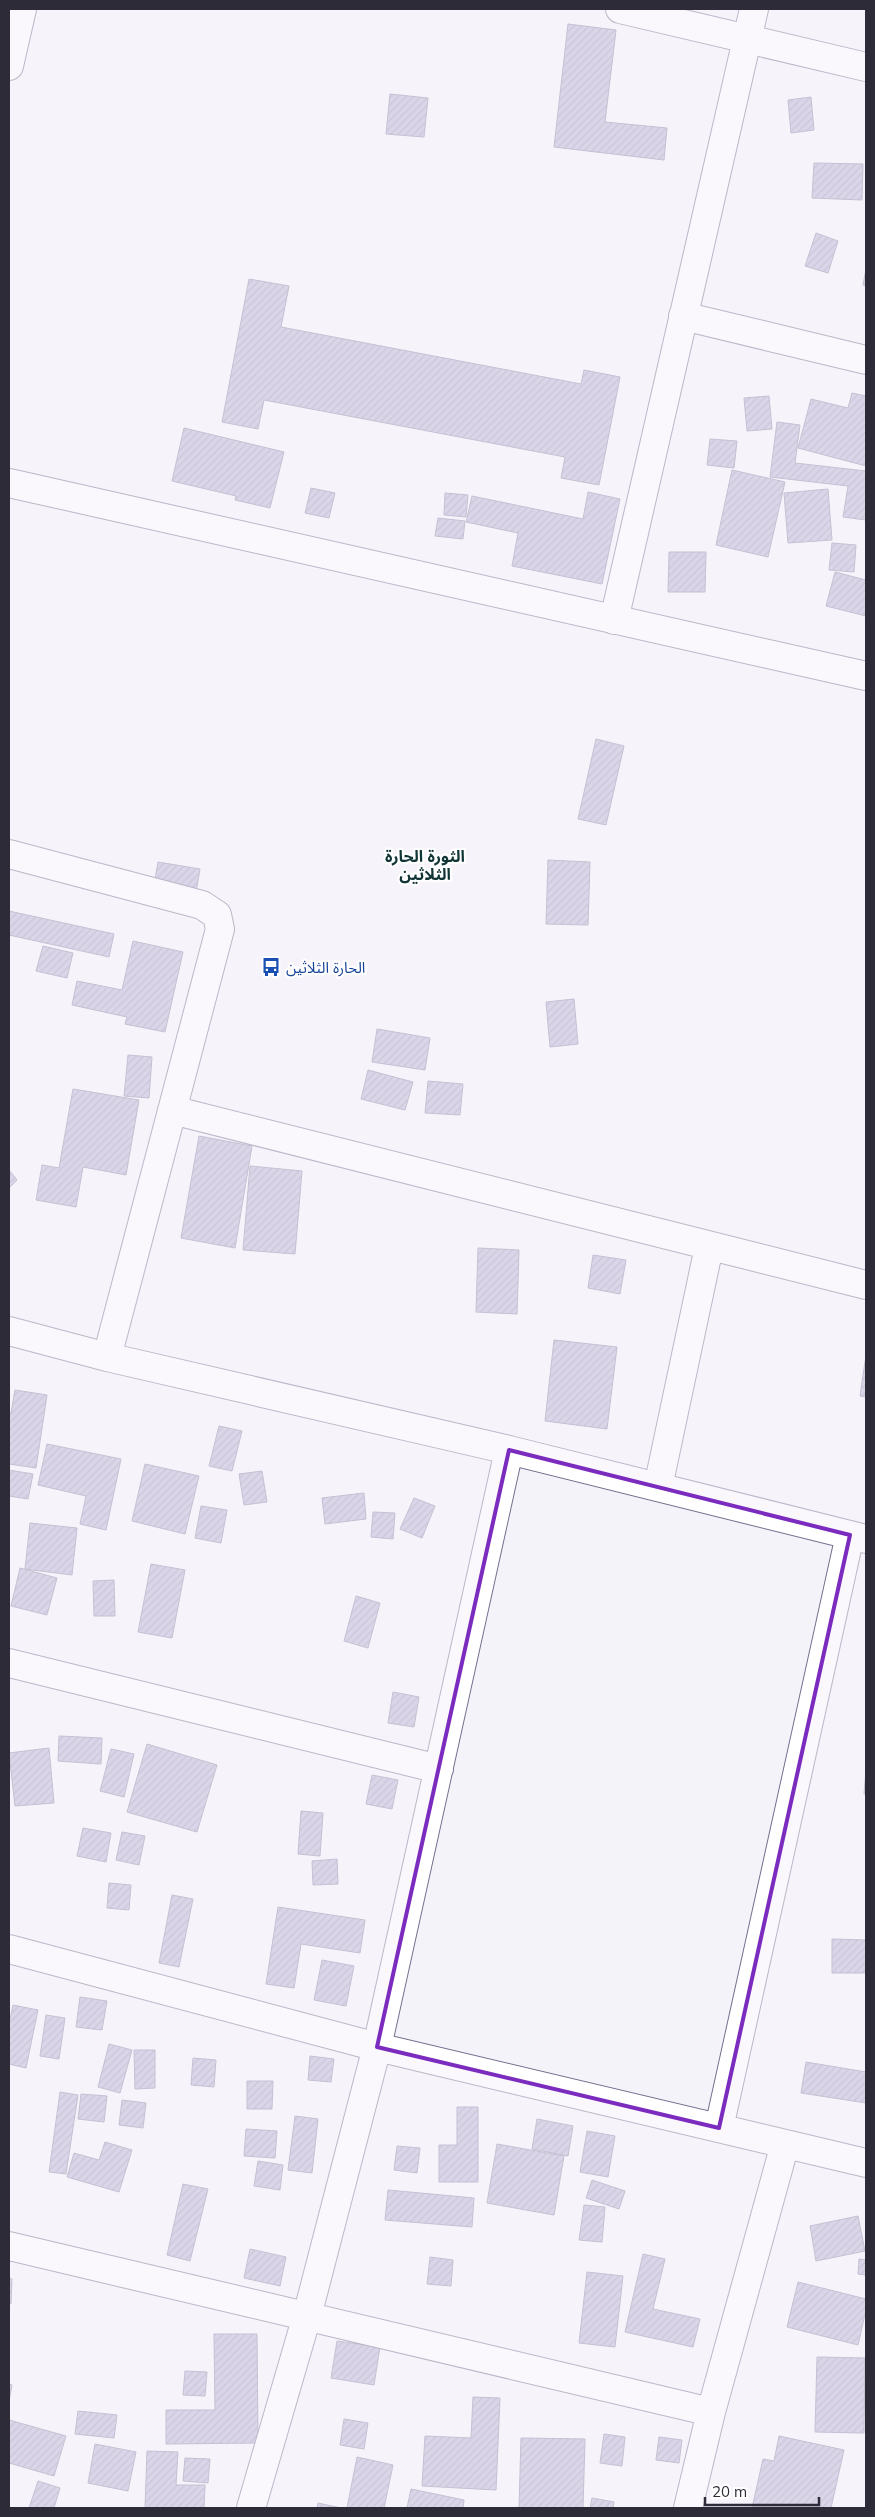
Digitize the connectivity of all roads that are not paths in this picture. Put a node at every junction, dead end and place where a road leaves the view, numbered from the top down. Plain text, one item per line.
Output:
1 (22, 9) edge
2 (620, 9) edge
3 (754, 9) edge
4 (747, 39) junction
5 (9, 66) edge
6 (866, 67) edge
7 (684, 316) junction
8 (866, 360) edge
9 (9, 483) edge
10 (614, 620) junction
11 (866, 676) edge
12 (9, 854) edge
13 (172, 1110) junction
14 (709, 1247) junction
15 (866, 1285) edge
16 (9, 1331) edge
17 (106, 1357) junction
18 (509, 1450) junction
19 (658, 1488) junction
20 (858, 1537) edge
21 (9, 1663) edge
22 (439, 1770) junction
23 (9, 1950) edge
24 (377, 2047) junction
25 (719, 2128) junction
26 (785, 2144) junction
27 (866, 2163) edge
28 (9, 2246) edge
29 (307, 2316) junction
30 (711, 2412) junction
31 (251, 2508) edge
32 (688, 2508) edge

1 - 5 street
2 - 4 street
3 - 4 street
4 - 6 street
4 - 7 street
7 - 8 street
7 - 10 street
9 - 10 street
10 - 11 street
12 - 13 street
13 - 14 street
13 - 17 street
14 - 15 street
14 - 19 street
16 - 17 street
17 - 18 street
18 - 19 street
18 - 22 street
19 - 20 street
20 - 25 street
21 - 22 street
22 - 24 street
23 - 24 street
24 - 25 street
24 - 29 street
25 - 26 street
26 - 27 street
26 - 30 street
28 - 29 street
29 - 30 street
29 - 31 street
30 - 32 street

